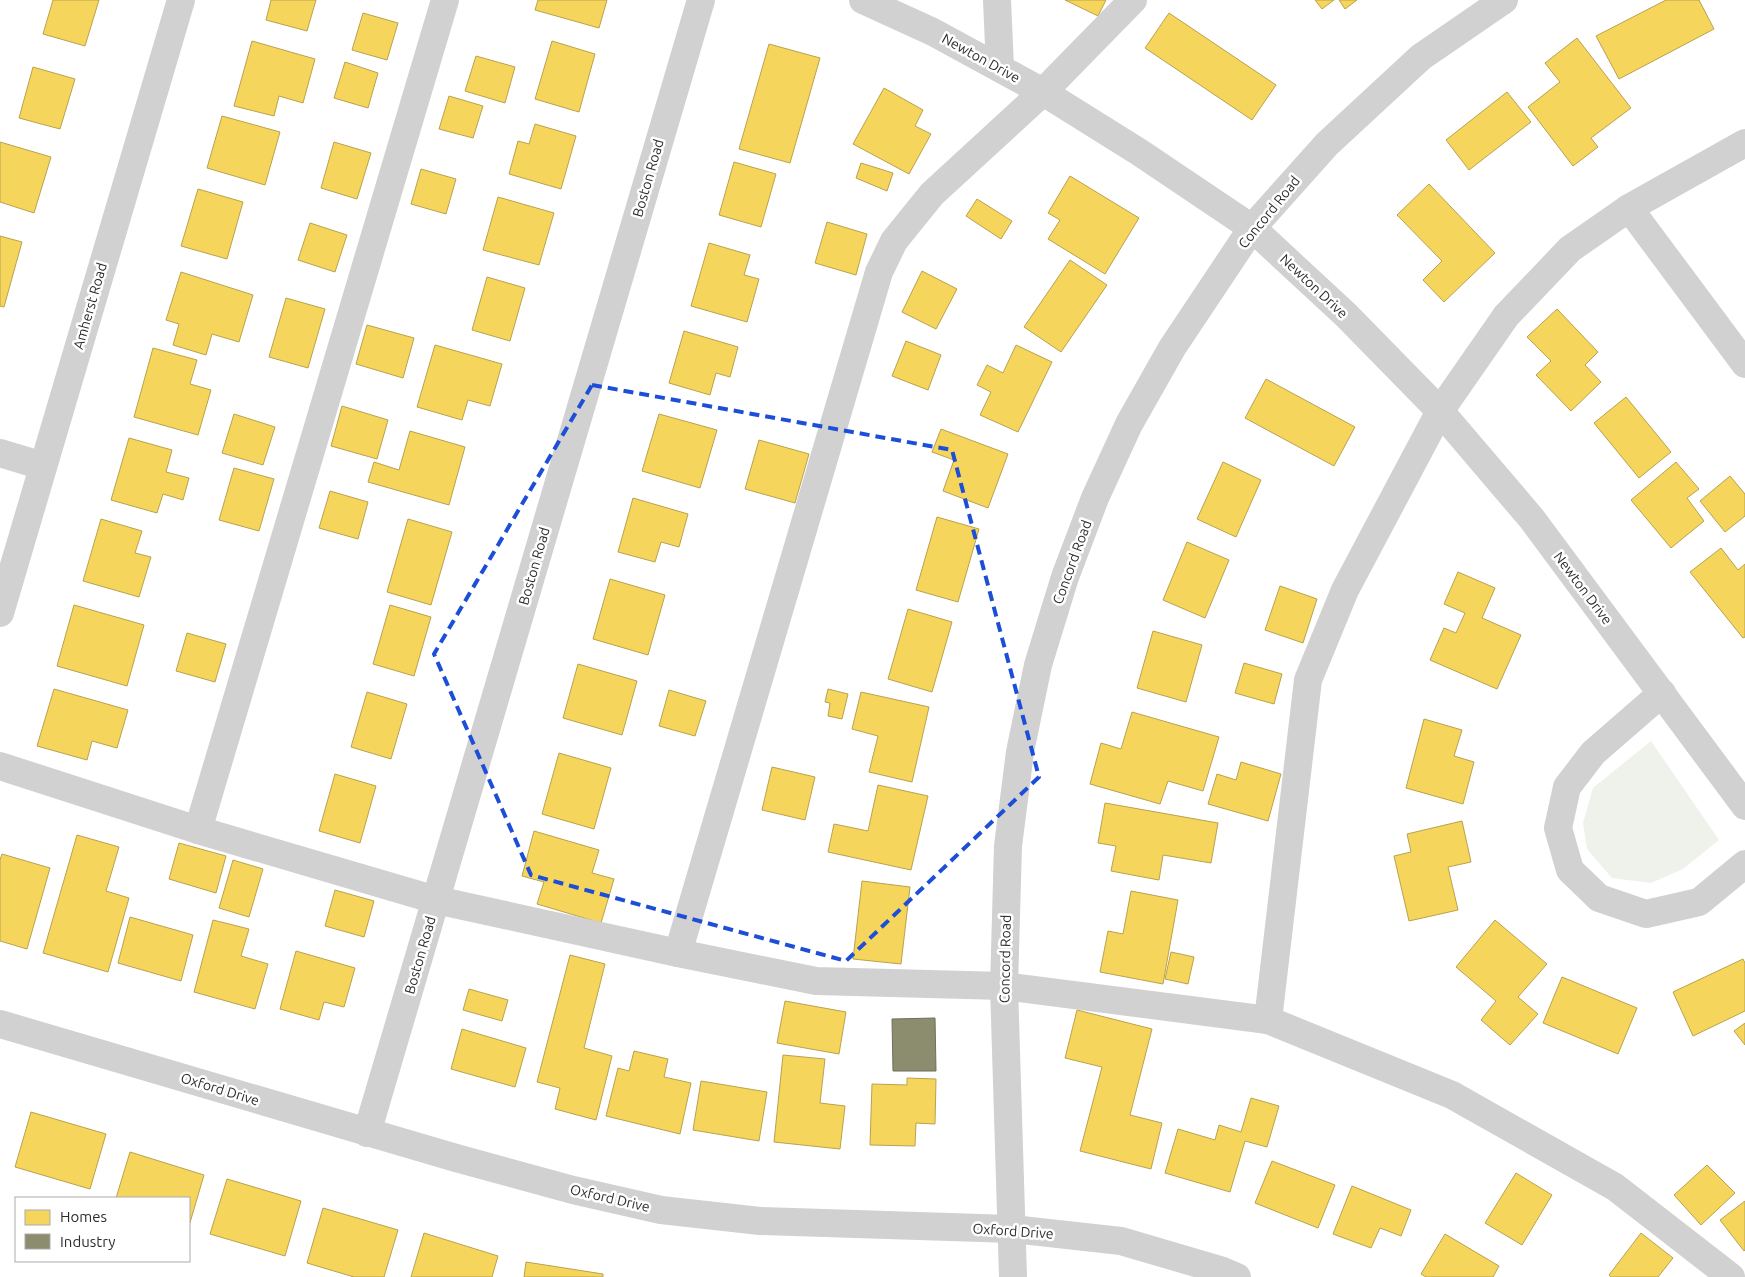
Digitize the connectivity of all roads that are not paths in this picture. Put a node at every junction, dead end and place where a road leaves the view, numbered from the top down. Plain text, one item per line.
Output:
1 (180, 0) edge
2 (446, 0) edge
3 (701, 0) edge
4 (863, 0) edge
5 (997, 0) edge
6 (1132, 0) edge
7 (1504, 0) edge
8 (1000, 68) junction
9 (1043, 92) junction
10 (1745, 143) edge
11 (1629, 208) junction
12 (1252, 228) junction
13 (1745, 364) edge
14 (1440, 411) junction
15 (0, 453) edge
16 (43, 466) junction
17 (0, 613) edge
18 (1662, 693) junction
19 (0, 766) edge
20 (1745, 806) edge
21 (198, 830) junction
22 (1745, 864) edge
23 (436, 900) junction
24 (678, 954) junction
25 (1004, 986) junction
26 (1268, 1020) junction
27 (0, 1024) edge
28 (367, 1133) junction
29 (1012, 1229) junction
30 (1013, 1277) edge
31 (1237, 1277) edge
32 (1731, 1277) edge

1 - 16 street, Amherst Road
2 - 21 street
3 - 23 street, Boston Road
4 - 8 street, Newton Drive
5 - 8 street
6 - 9 street
7 - 12 street, Concord Road
8 - 9 street, Newton Drive
9 - 12 street, Newton Drive
9 - 24 street
10 - 11 street
11 - 13 street
11 - 14 street
12 - 14 street, Newton Drive
12 - 25 street, Concord Road
14 - 18 street, Newton Drive
14 - 26 street
15 - 16 street
16 - 17 street, Amherst Road
18 - 20 street, Newton Drive
18 - 22 street
19 - 21 street
21 - 23 street
23 - 24 street
23 - 28 street, Boston Road
24 - 25 street
25 - 26 street
25 - 29 street, Concord Road
26 - 32 street
27 - 28 street, Oxford Drive
28 - 29 street, Oxford Drive
29 - 30 street, Concord Road
29 - 31 street, Oxford Drive

